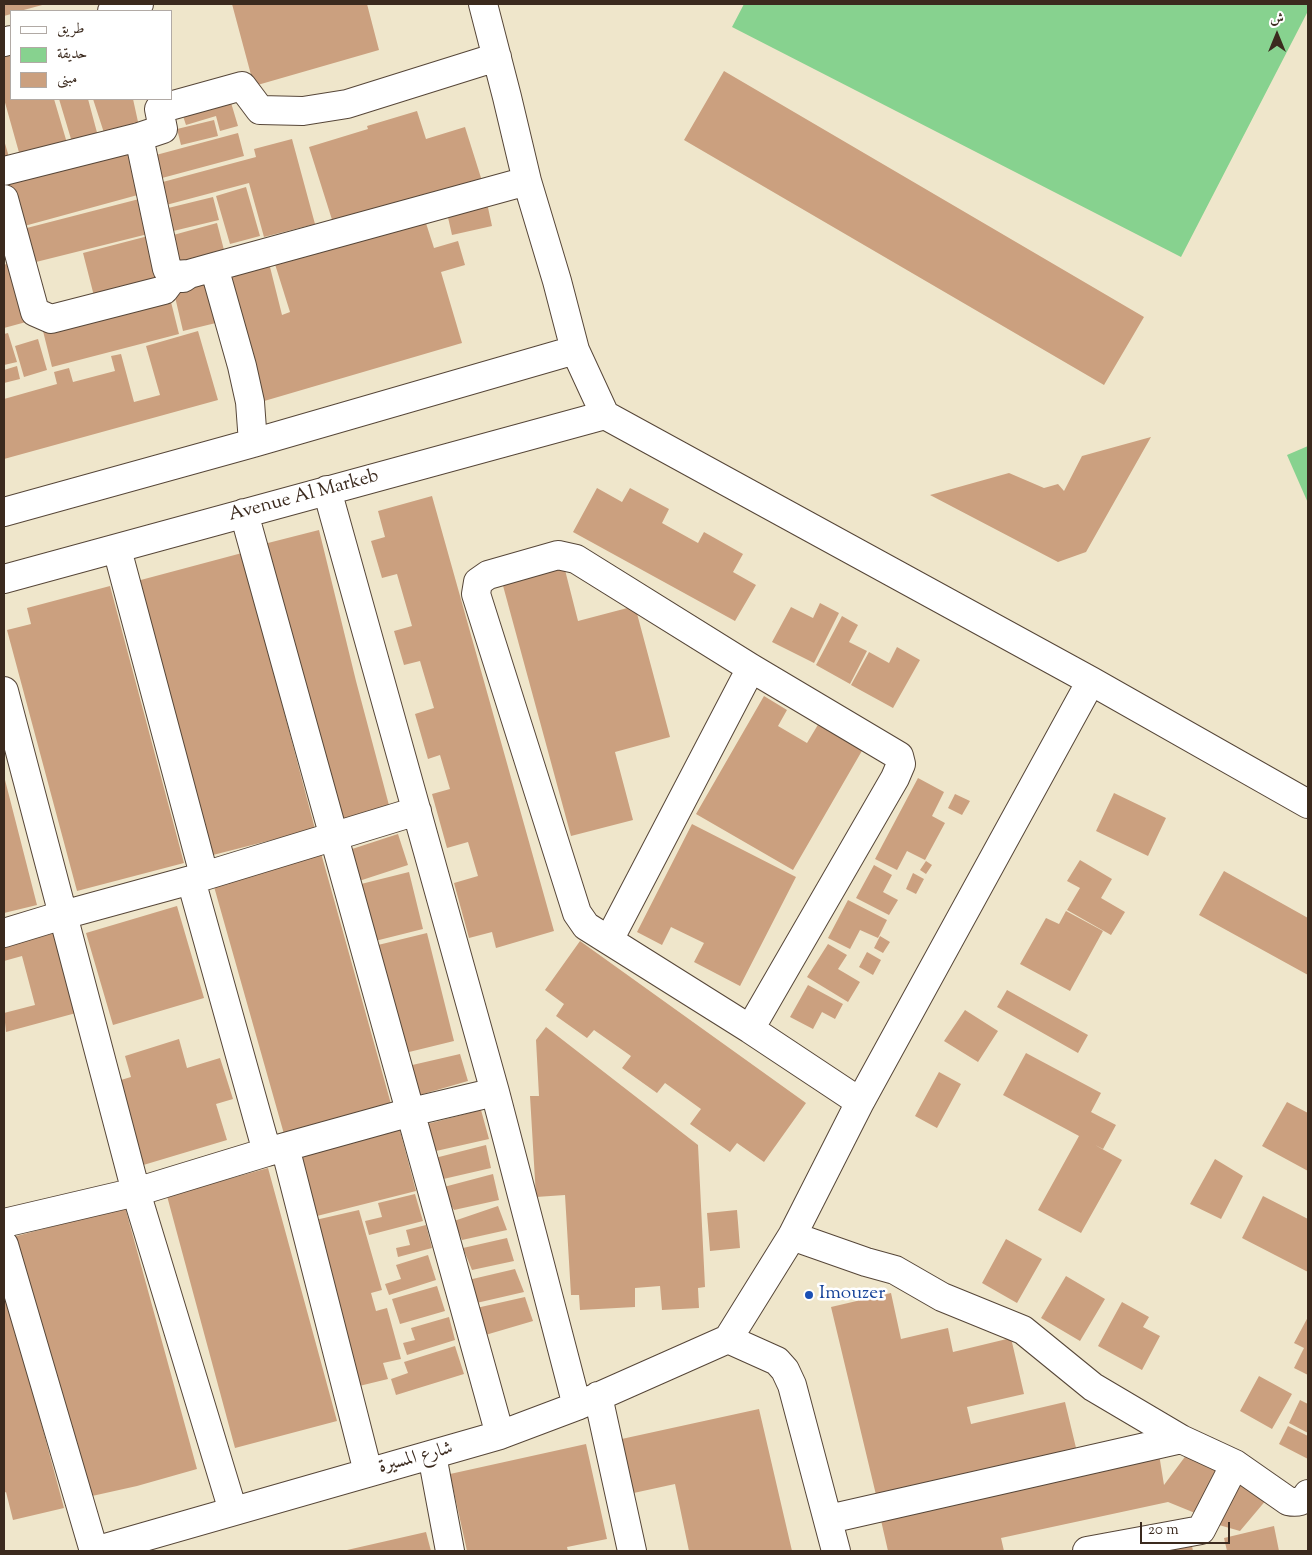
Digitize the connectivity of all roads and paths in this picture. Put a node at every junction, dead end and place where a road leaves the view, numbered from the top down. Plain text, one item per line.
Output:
1 (139, 4) edge
2 (483, 4) edge
3 (116, 10) edge
4 (497, 56) junction
5 (139, 137) junction
6 (4, 171) edge
7 (527, 181) junction
8 (4, 199) edge
9 (202, 271) junction
10 (575, 350) junction
11 (605, 415) junction
12 (253, 443) junction
13 (327, 490) junction
14 (4, 512) edge
15 (244, 513) junction
16 (117, 549) junction
17 (4, 579) edge
18 (751, 668) junction
19 (1091, 681) junction
20 (4, 691) edge
21 (1308, 804) edge
22 (417, 810) junction
23 (335, 837) junction
24 (198, 878) junction
25 (63, 915) junction
26 (4, 933) edge
27 (609, 940) junction
28 (750, 1029) junction
29 (495, 1092) junction
30 (860, 1102) junction
31 (411, 1112) junction
32 (276, 1150) junction
33 (136, 1192) junction
34 (4, 1223) edge
35 (792, 1236) junction
36 (4, 1245) edge
37 (728, 1339) junction
38 (587, 1401) junction
39 (500, 1435) junction
40 (1180, 1439) junction
41 (432, 1455) junction
42 (1235, 1464) junction
43 (368, 1472) junction
44 (1308, 1494) edge
45 (233, 1511) junction
46 (829, 1519) junction
47 (1203, 1540) edge
48 (94, 1551) edge
49 (450, 1551) edge
50 (632, 1551) edge
51 (836, 1551) edge
52 (1087, 1551) edge

1 - 3 street
2 - 4 street
4 - 5 street
4 - 7 street
5 - 6 street
5 - 9 street
7 - 9 street
7 - 10 street
8 - 9 street
9 - 12 street
10 - 11 street
10 - 12 street
11 - 13 street, Avenue Al Markeb
11 - 19 street
12 - 14 street
13 - 15 street, Avenue Al Markeb
13 - 22 street
15 - 16 street, Avenue Al Markeb
15 - 23 street
16 - 17 street, Avenue Al Markeb
16 - 24 street
18 - 27 street
18 - 27 street
18 - 28 street
19 - 21 street
19 - 30 street
20 - 25 street
22 - 23 street
22 - 29 street
23 - 24 street
23 - 31 street
24 - 25 street
24 - 32 street
25 - 26 street
25 - 33 street
27 - 28 street
28 - 30 street
29 - 31 street
29 - 38 street
30 - 35 street
31 - 32 street
31 - 39 street
32 - 33 street
32 - 43 street
33 - 34 street
33 - 45 street
35 - 37 street
35 - 40 street
36 - 48 street
37 - 38 street, شارع المسيرة
37 - 46 street
38 - 39 street, شارع المسيرة
38 - 50 street
39 - 41 street, شارع المسيرة
40 - 42 street
40 - 46 street
41 - 43 street, شارع المسيرة
41 - 49 street
42 - 44 street
42 - 47 street
43 - 45 street, شارع المسيرة
45 - 48 street, شارع المسيرة
46 - 51 street
47 - 52 street

